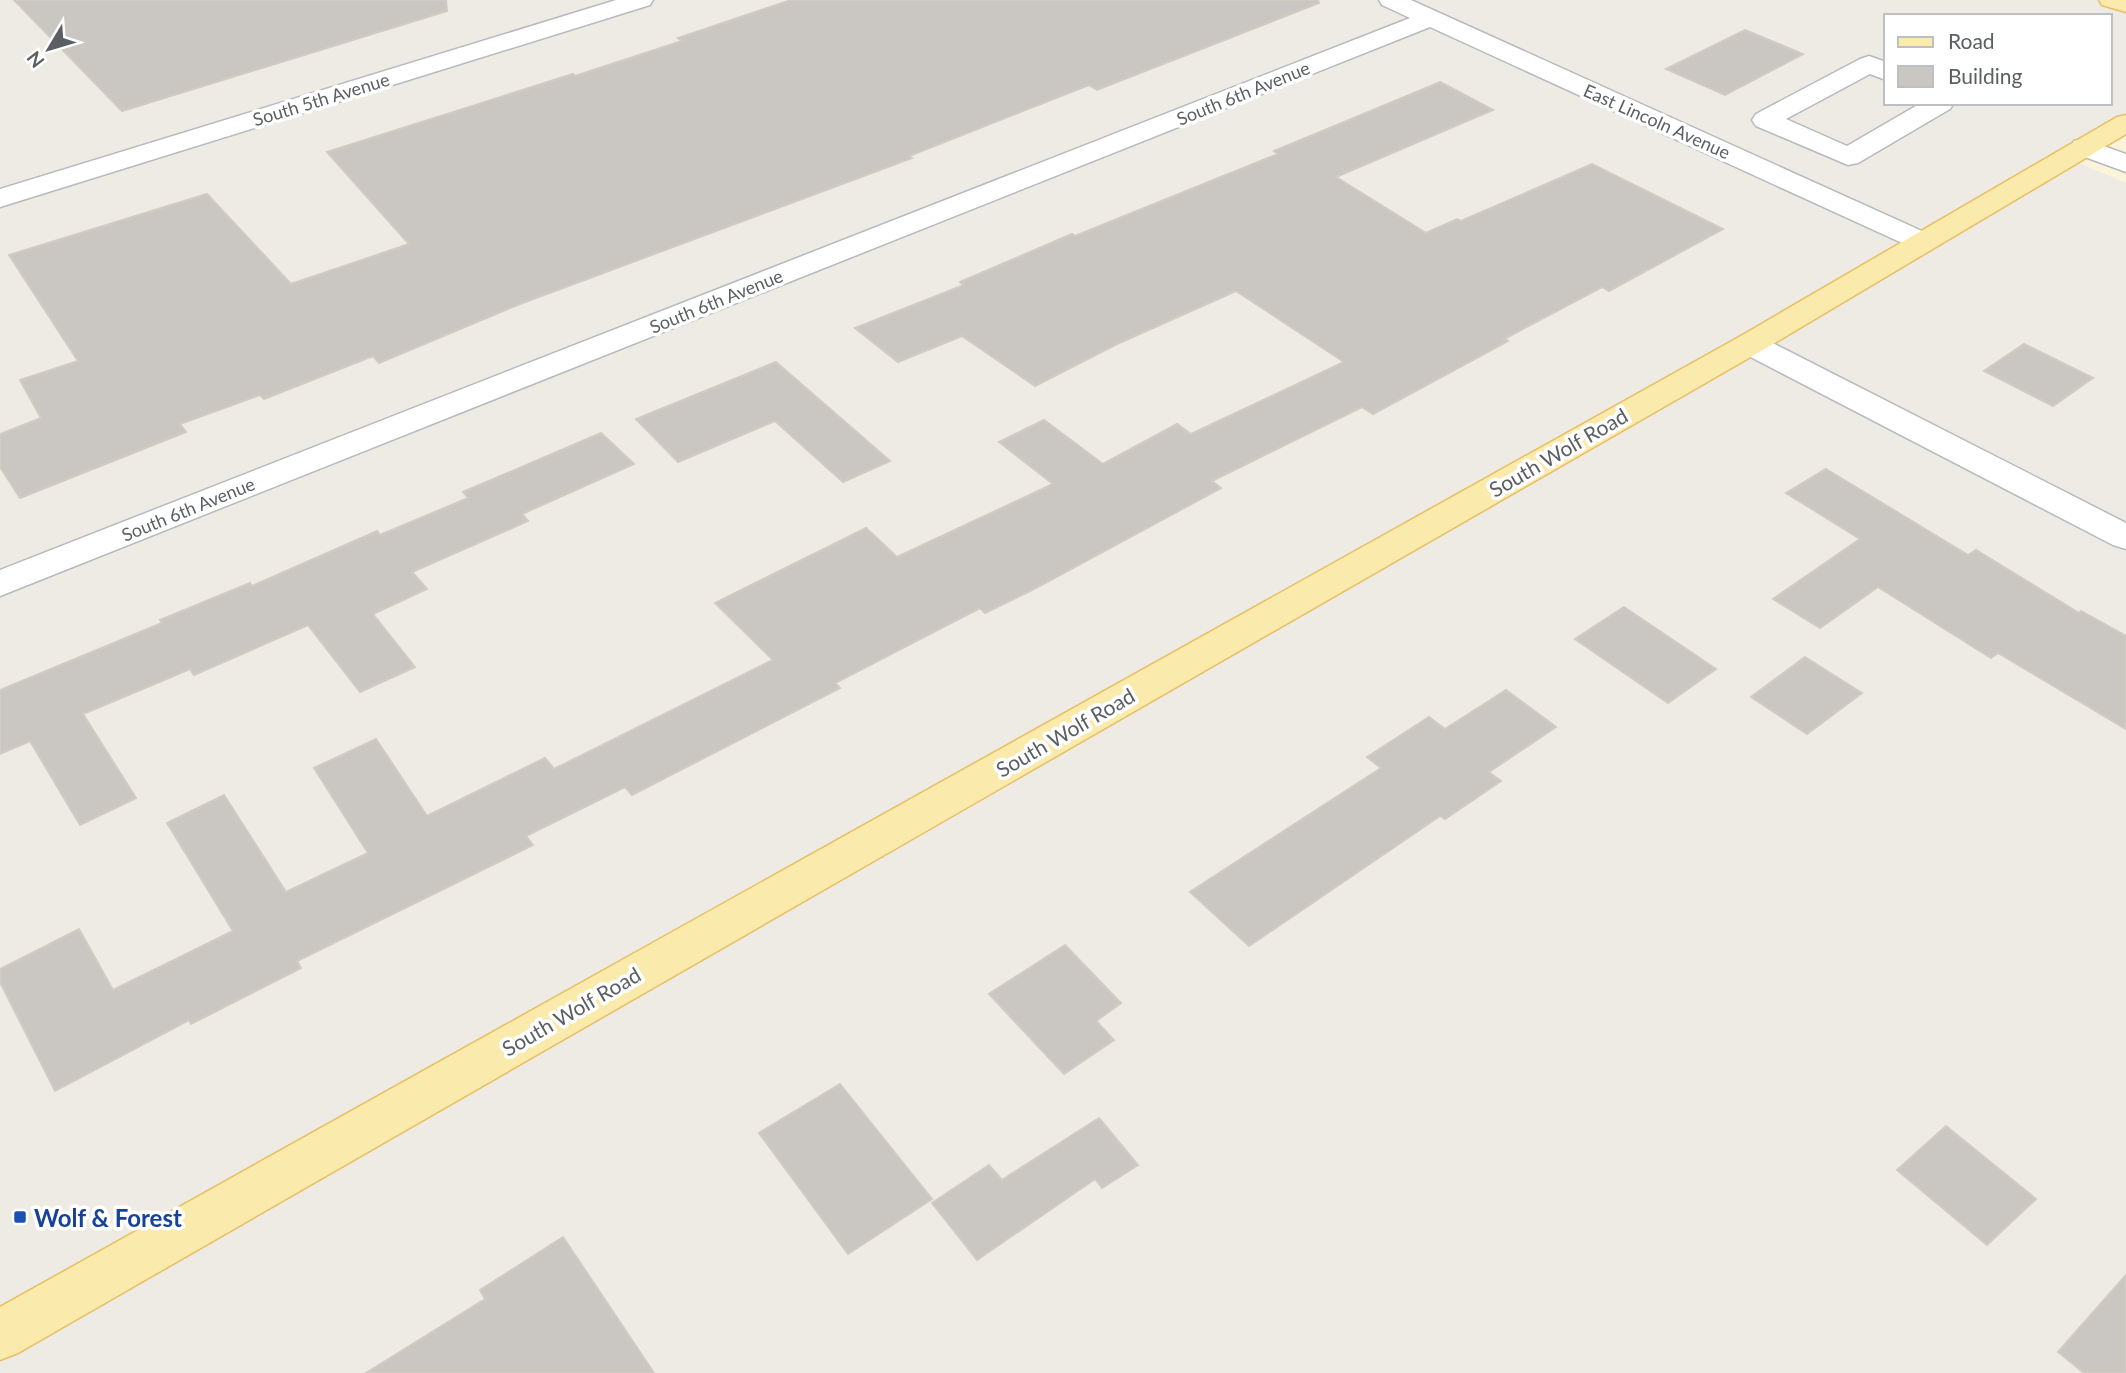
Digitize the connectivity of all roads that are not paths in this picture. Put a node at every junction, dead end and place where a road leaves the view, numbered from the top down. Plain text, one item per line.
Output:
1 (641, 0) edge
2 (1391, 0) edge
3 (2111, 0) edge
4 (2126, 5) edge
5 (1431, 18) junction
6 (1884, 71) edge
7 (1937, 105) edge
8 (1765, 120) junction
9 (2126, 122) edge
10 (1712, 146) junction
11 (2084, 147) junction
12 (2126, 164) edge
13 (0, 198) edge
14 (1923, 242) junction
15 (1749, 344) junction
16 (2126, 537) edge
17 (0, 584) edge
18 (0, 1335) edge

1 - 13 street, South 5th Avenue
2 - 5 street, East Lincoln Avenue
3 - 4 main road
5 - 10 street, East Lincoln Avenue
5 - 17 street, South 6th Avenue
6 - 8 street
7 - 8 street
8 - 10 street
9 - 11 main road, South Wolf Road
10 - 14 street, East Lincoln Avenue
11 - 12 street
11 - 14 main road, South Wolf Road
14 - 15 main road, South Wolf Road
15 - 16 street
15 - 18 main road, South Wolf Road

